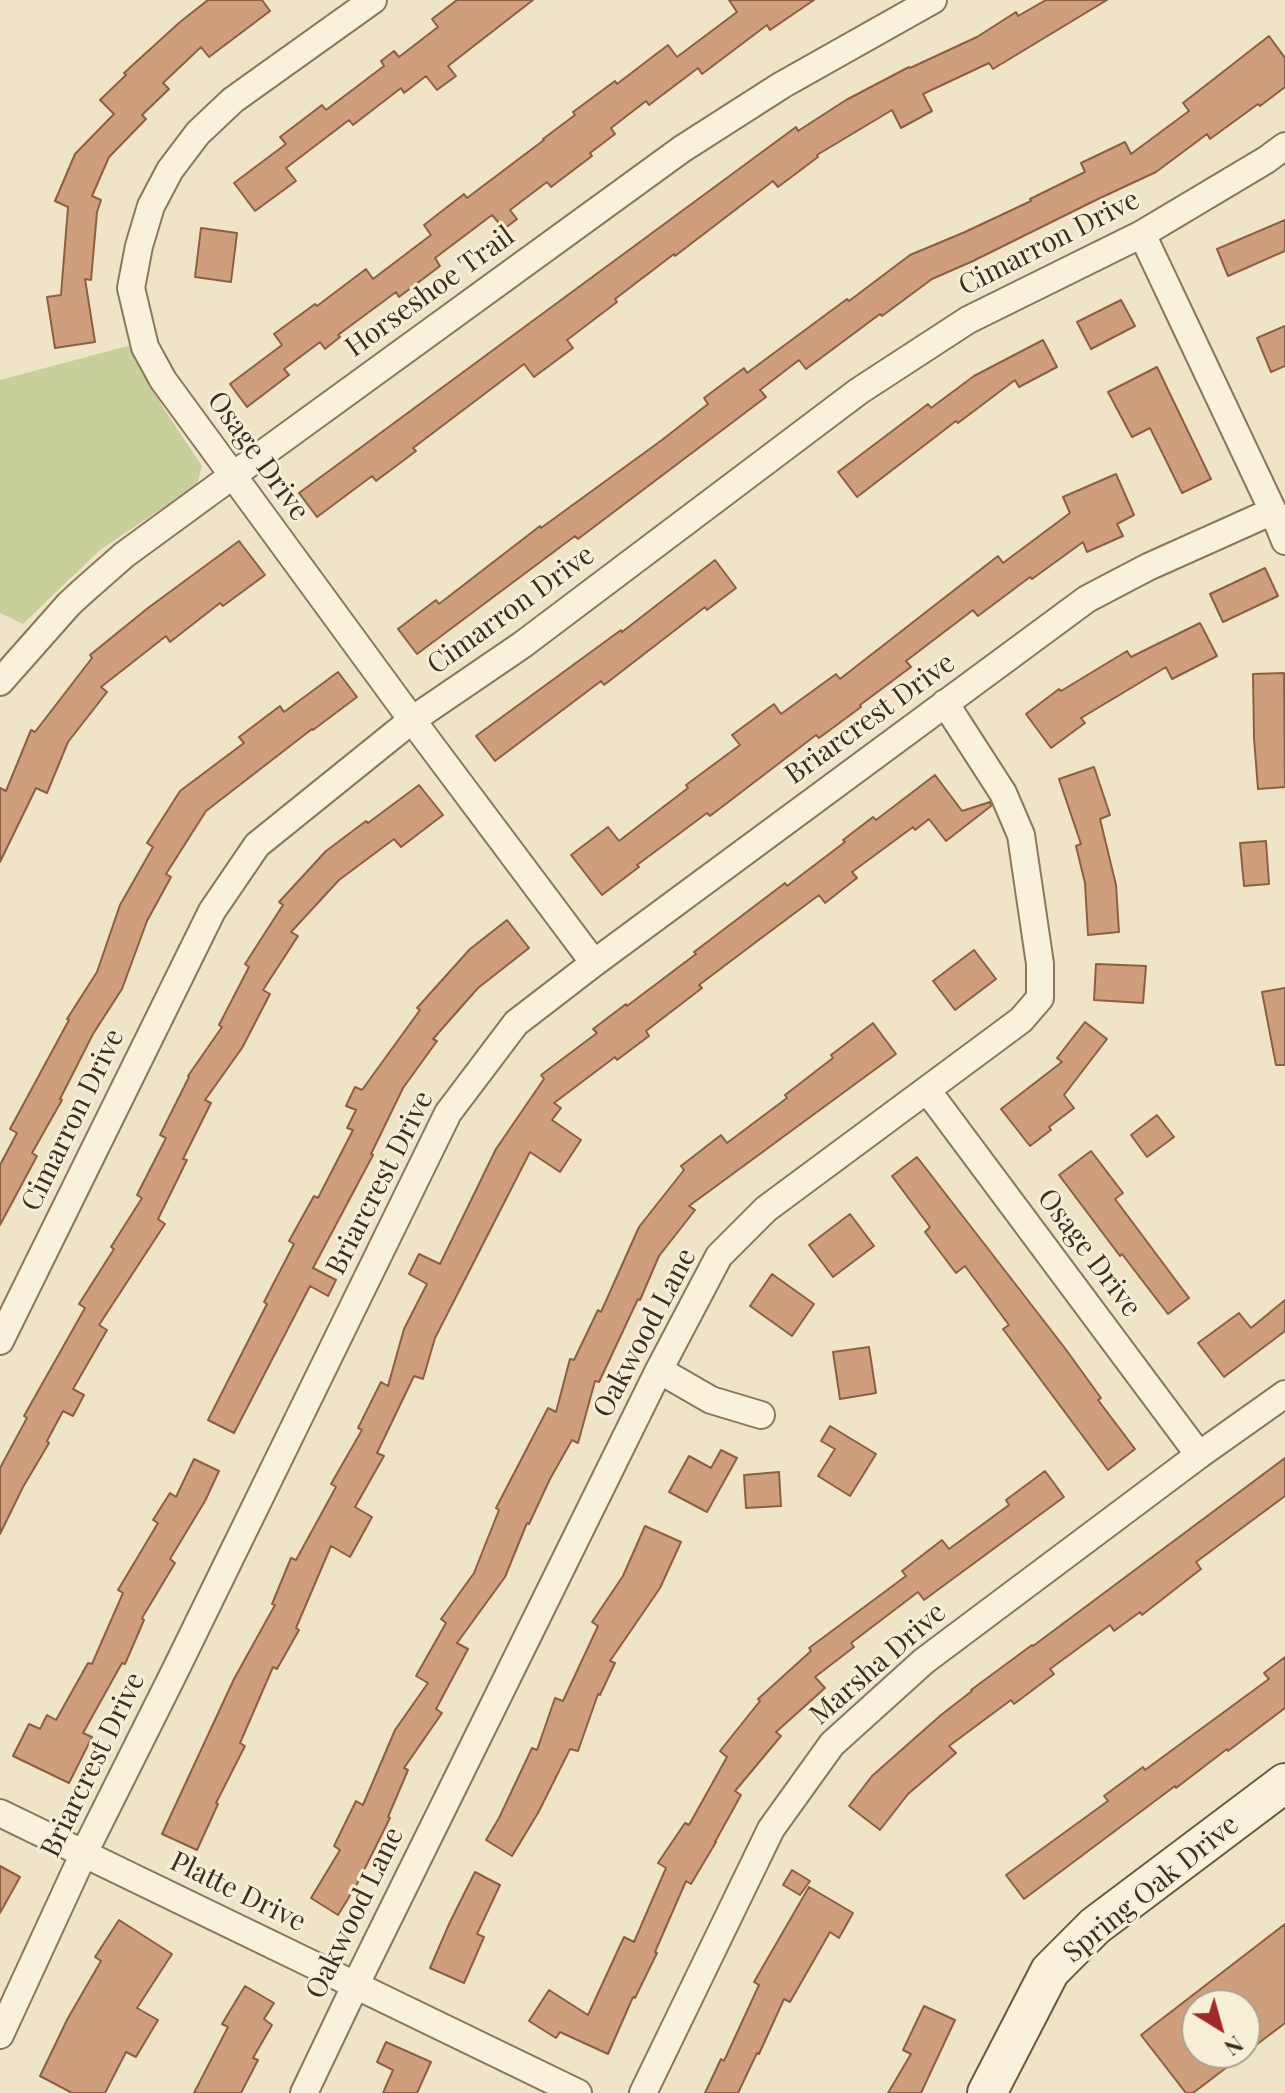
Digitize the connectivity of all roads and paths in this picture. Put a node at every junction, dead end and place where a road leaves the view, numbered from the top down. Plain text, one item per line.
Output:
1 (373, 0) edge
2 (926, 1) edge
3 (1285, 146) edge
4 (1142, 234) junction
5 (232, 476) junction
6 (1273, 511) junction
7 (1285, 541) edge
8 (0, 682) edge
9 (945, 703) junction
10 (412, 720) junction
11 (594, 963) junction
12 (927, 1090) junction
13 (0, 1341) edge
14 (659, 1370) junction
15 (1285, 1394) edge
16 (761, 1415) dead end
17 (1199, 1455) junction
18 (1285, 1783) edge
19 (0, 1813) edge
20 (84, 1853) junction
21 (356, 1984) junction
22 (0, 2035) edge
23 (304, 2093) edge
24 (578, 2093) edge
25 (643, 2093) edge
26 (987, 2093) edge

1 - 5 street, Osage Drive
2 - 5 street, Horseshoe Trail
3 - 4 street, Cimarron Drive
4 - 6 street
4 - 10 street, Cimarron Drive
5 - 8 street, Horseshoe Trail
5 - 10 street, Osage Drive
6 - 7 street
6 - 9 street, Briarcrest Drive
9 - 11 street, Briarcrest Drive
9 - 12 street, Oakwood Lane
10 - 11 street, Osage Drive
10 - 13 street, Cimarron Drive
11 - 20 street, Briarcrest Drive
12 - 14 street, Oakwood Lane
12 - 17 street, Osage Drive
14 - 16 street
14 - 21 street, Oakwood Lane
15 - 17 street, Marsha Drive
17 - 25 street, Marsha Drive
18 - 26 street, Spring Oak Drive
19 - 20 street, Platte Drive
20 - 21 street, Platte Drive
20 - 22 street, Briarcrest Drive
21 - 23 street, Oakwood Lane
21 - 24 street, Platte Drive

